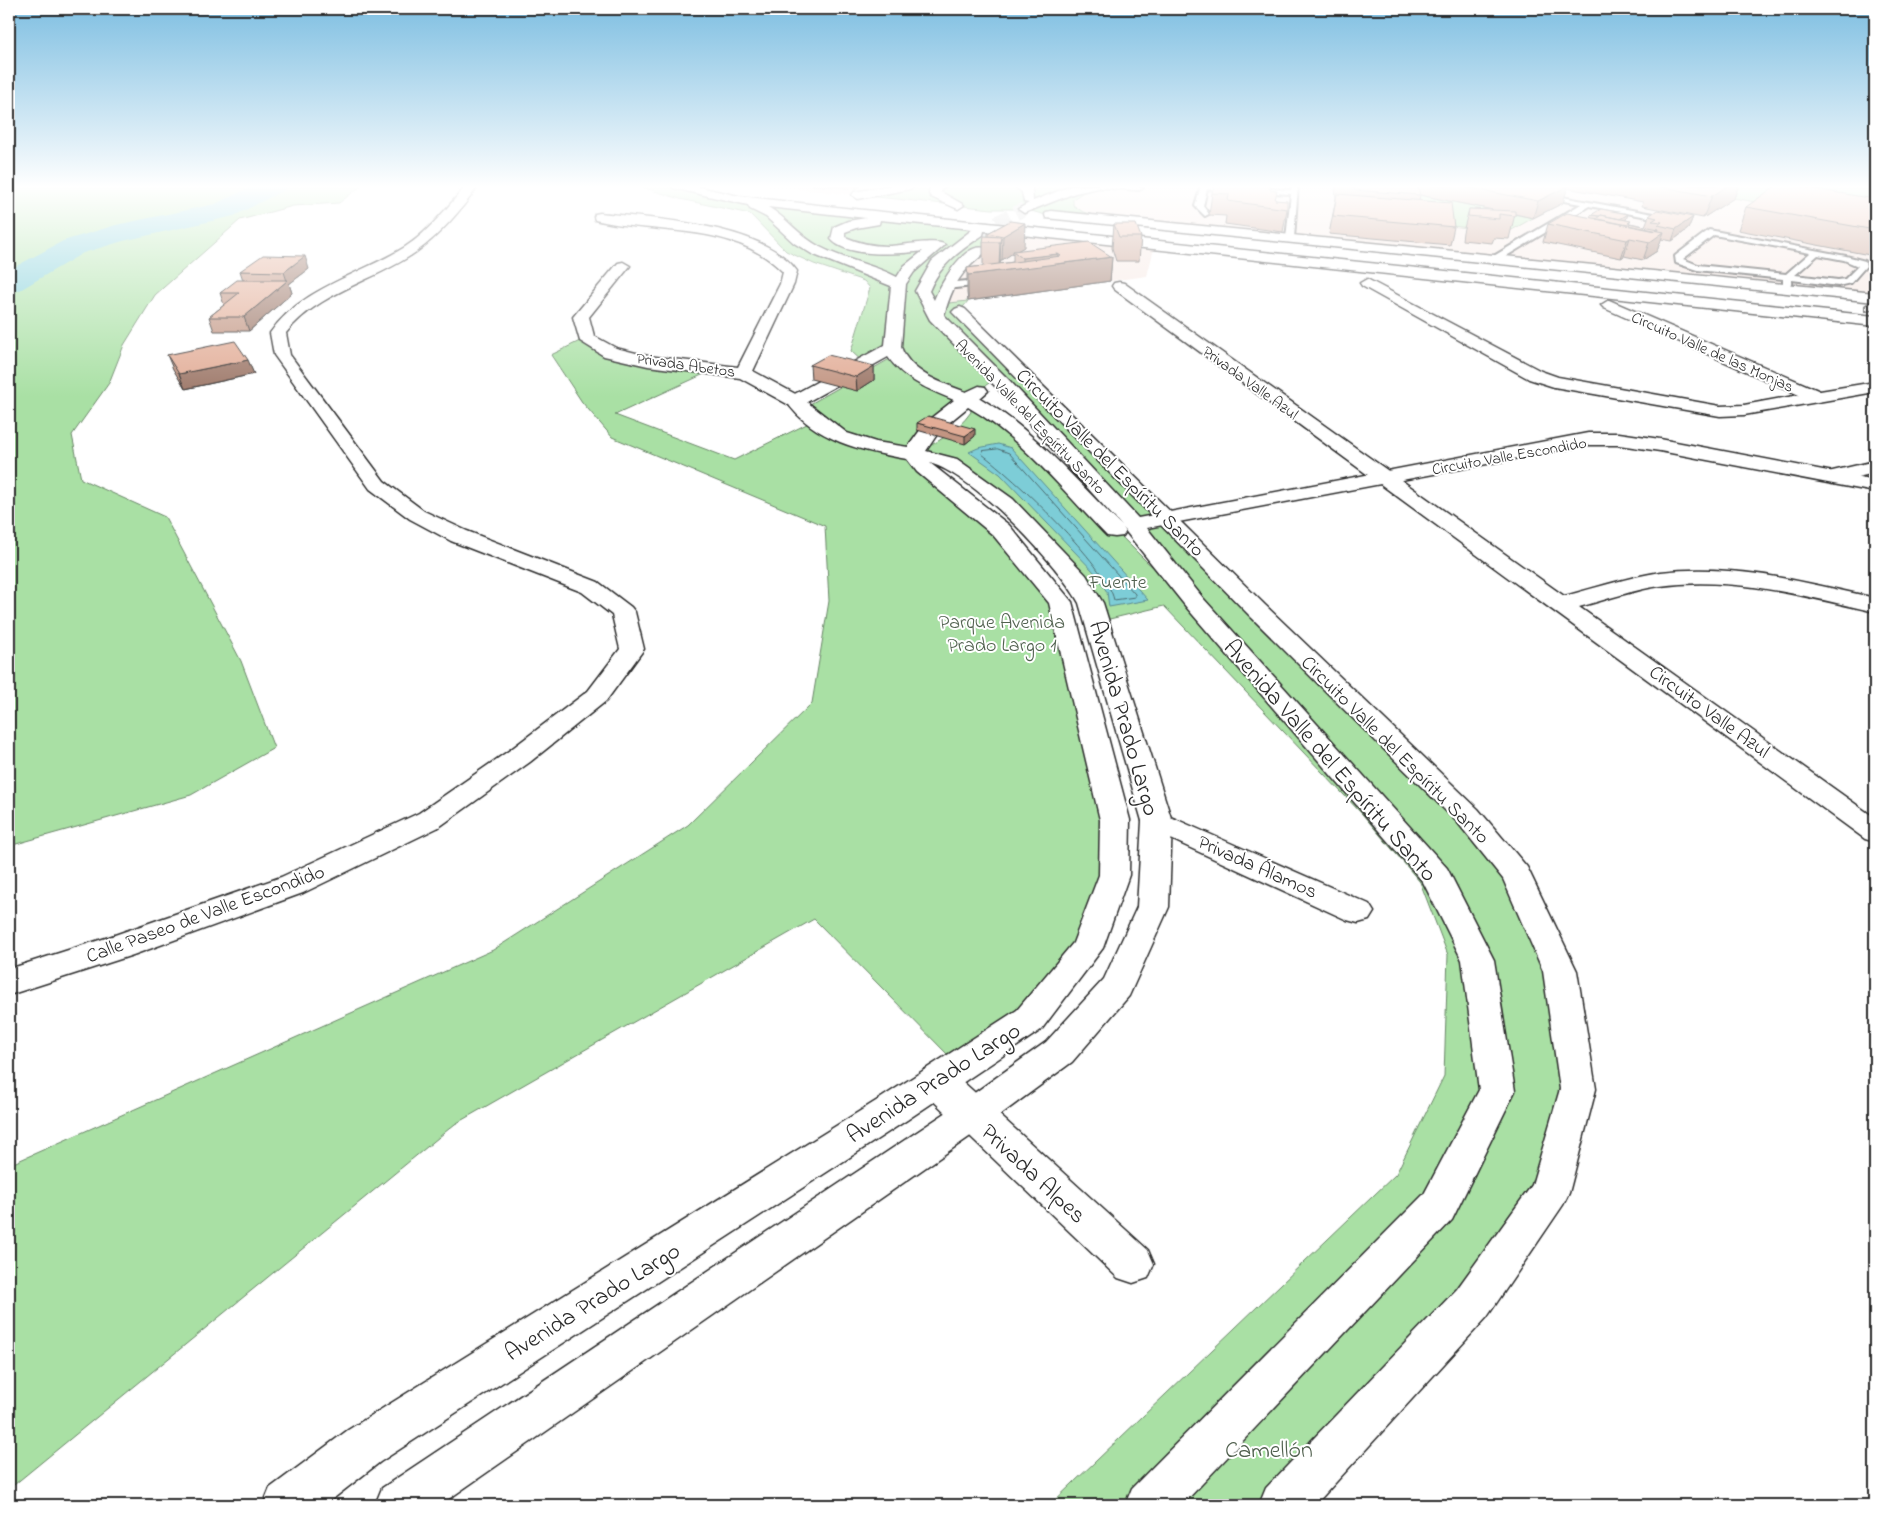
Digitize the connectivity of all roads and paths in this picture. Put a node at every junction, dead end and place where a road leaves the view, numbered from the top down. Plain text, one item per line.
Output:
1 (399, 256) edge
2 (776, 256) edge
3 (831, 256) edge
4 (926, 256) edge
5 (945, 256) edge
6 (974, 256) tunnel mouth
7 (1267, 256) edge
8 (1308, 256) edge
9 (1462, 256) edge
10 (1501, 256) edge
11 (1681, 256) edge
12 (1813, 256) edge
13 (1834, 256) edge
14 (1495, 259) junction
15 (623, 266) dead end
16 (991, 274) edge
17 (1759, 280) junction
18 (1367, 283) dead end
19 (1787, 283) junction
20 (899, 284) junction
21 (1119, 286) dead end
22 (948, 305) junction
23 (1609, 305) dead end
24 (1874, 305) edge
25 (1875, 321) edge
26 (894, 351) junction
27 (744, 372) junction
28 (997, 378) junction
29 (1875, 387) edge
30 (1818, 397) junction
31 (968, 398) junction
32 (799, 404) junction
33 (914, 455) junction
34 (1875, 467) edge
35 (1831, 477) junction
36 (1383, 478) junction
37 (1875, 486) edge
38 (1148, 523) junction
39 (1196, 603) junction
40 (1562, 604) junction
41 (1875, 605) edge
42 (1140, 770) junction
43 (1104, 773) junction
44 (1157, 821) junction
45 (1869, 822) edge
46 (1358, 912) dead end
47 (9, 982) edge
48 (936, 1081) junction
49 (972, 1115) junction
50 (1132, 1264) dead end
51 (293, 1503) edge
52 (399, 1505) edge
53 (1149, 1505) edge
54 (1283, 1505) edge

1 - 47 street, Calle Paseo de Valle Escondido
2 - 27 street, Privada Abetos
3 - 20 street
4 - 20 street
5 - 22 street, Avenida Valle del Espíritu Santo
6 - 22 street
7 - 25 street
8 - 24 street
9 - 14 street
10 - 14 lane
11 - 17 lane
12 - 19 lane
13 - 19 lane
14 - 17 street
15 - 27 street, Privada Abetos
16 - 22 lane
17 - 19 street
18 - 30 street, Circuito Valle de las Monjas
19 - 24 street
20 - 26 street
21 - 36 street, Privada Valle Azul
22 - 28 street, Avenida Valle del Espíritu Santo
22 - 38 street, Circuito Valle del Espíritu Santo
23 - 30 street, Circuito Valle de las Monjas
26 - 31 street, Avenida Valle del Espíritu Santo
26 - 32 street
27 - 32 street, Avenida Prado Largo
28 - 31 street
28 - 38 street, Avenida Valle del Espíritu Santo
29 - 30 street, Circuito Valle de las Monjas
31 - 33 street
31 - 39 street, Avenida Valle del Espíritu Santo
32 - 33 street, Avenida Prado Largo
33 - 42 street, Avenida Prado Largo
33 - 43 street, Avenida Prado Largo
34 - 35 street
35 - 36 street, Circuito Valle Escondido
35 - 37 street, Circuito Valle Escondido
36 - 38 street, Circuito Valle Escondido
36 - 40 street, Circuito Valle Azul
38 - 39 street, Avenida Valle del Espíritu Santo
38 - 54 street, Circuito Valle del Espíritu Santo
39 - 53 street, Avenida Valle del Espíritu Santo
40 - 41 street
40 - 45 street, Circuito Valle Azul
42 - 43 street
42 - 44 street, Avenida Prado Largo
43 - 48 street, Avenida Prado Largo
44 - 46 street, Privada Álamos
44 - 49 street, Avenida Prado Largo
48 - 49 street, Privada Alpes
48 - 51 street, Avenida Prado Largo
49 - 50 street, Privada Alpes
49 - 52 street, Avenida Prado Largo

